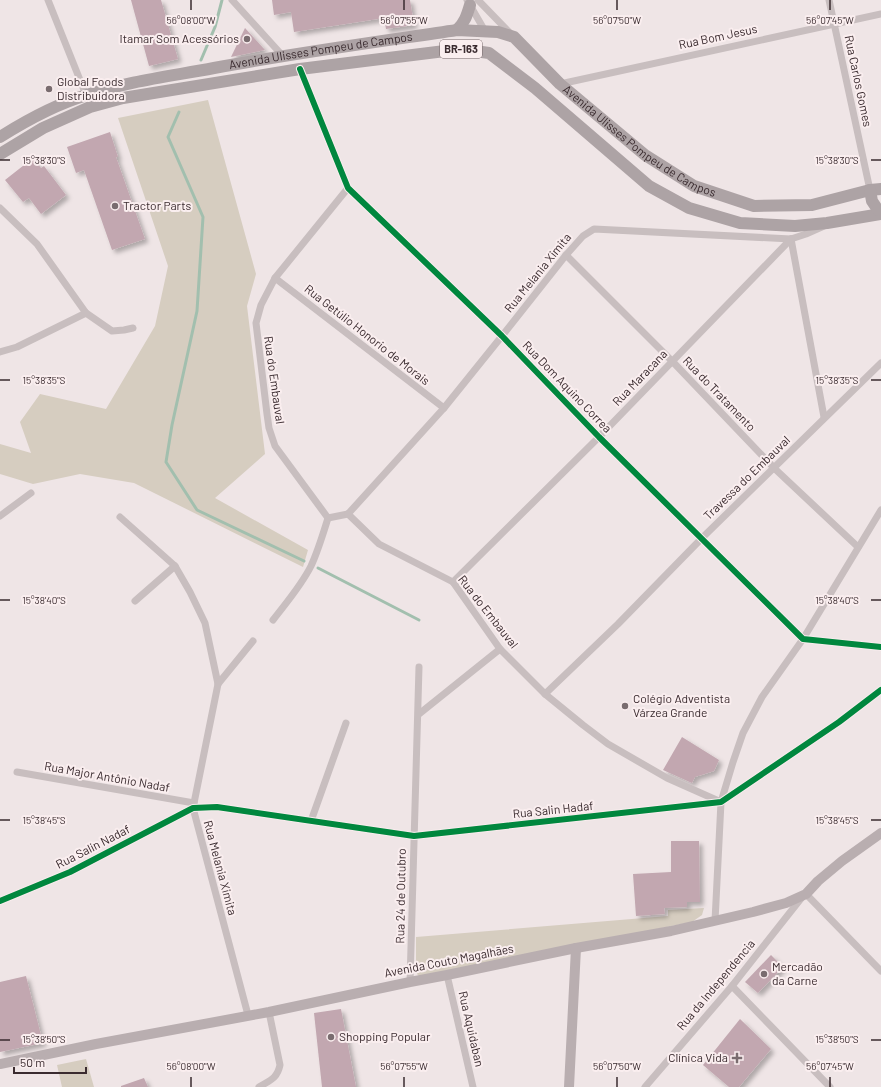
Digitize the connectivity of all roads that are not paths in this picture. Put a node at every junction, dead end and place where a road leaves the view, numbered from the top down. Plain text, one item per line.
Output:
1 (48, 0) edge
2 (232, 0) edge
3 (829, 0) edge
4 (471, 2) edge
5 (881, 14) edge
6 (834, 23) junction
7 (457, 30) junction
8 (485, 31) junction
9 (514, 37) junction
10 (489, 53) junction
11 (282, 55) junction
12 (300, 70) junction
13 (560, 84) junction
14 (535, 88) junction
15 (86, 95) junction
16 (0, 137) edge
17 (0, 154) edge
18 (348, 188) junction
19 (876, 189) edge
20 (0, 208) edge
21 (881, 210) edge
22 (881, 214) edge
23 (827, 223) junction
24 (791, 239) junction
25 (566, 255) junction
26 (275, 278) junction
27 (86, 313) junction
28 (133, 328) dead end
29 (502, 336) junction
30 (0, 352) edge
31 (672, 361) junction
32 (881, 363) edge
33 (444, 408) junction
34 (824, 417) junction
35 (599, 437) junction
36 (774, 468) junction
37 (31, 493) dead end
38 (881, 510) edge
39 (348, 514) junction
40 (0, 516) edge
41 (120, 518) dead end
42 (328, 518) junction
43 (702, 538) junction
44 (858, 547) junction
45 (175, 566) junction
46 (453, 582) junction
47 (135, 601) dead end
48 (273, 620) dead end
49 (803, 639) junction
50 (253, 642) dead end
51 (881, 647) edge
52 (500, 649) junction
53 (419, 667) dead end
54 (218, 684) junction
55 (881, 690) edge
56 (545, 694) junction
57 (419, 714) junction
58 (346, 723) dead end
59 (17, 772) dead end
60 (721, 802) junction
61 (194, 806) junction
62 (310, 821) junction
63 (881, 833) edge
64 (414, 836) junction
65 (804, 895) junction
66 (0, 901) edge
67 (715, 921) junction
68 (576, 948) junction
69 (881, 971) edge
70 (447, 975) junction
71 (410, 982) junction
72 (732, 986) junction
73 (268, 1012) junction
74 (248, 1015) junction
75 (0, 1064) edge
76 (259, 1087) edge
77 (472, 1087) edge
78 (569, 1087) edge
79 (645, 1087) edge
80 (830, 1087) edge

1 - 15 street
2 - 11 street
3 - 6 street, Rua Carlos Gomes
4 - 7 main road
4 - 8 street
4 - 9 street
5 - 6 street, Rua Bom Jesus
6 - 13 street, Rua Bom Jesus
6 - 19 street, Rua Carlos Gomes
7 - 8 main road, Avenida Ulisses Pompeu de Campos / BR-163
7 - 11 main road, Avenida Ulisses Pompeu de Campos / BR-163
8 - 9 main road, Avenida Ulisses Pompeu de Campos / BR-163
8 - 10 main road
9 - 13 main road, Avenida Ulisses Pompeu de Campos
10 - 12 main road, Avenida Ulisses Pompeu de Campos / BR-163
10 - 14 main road, Avenida Ulisses Pompeu de Campos / BR-163
11 - 15 main road, Avenida Ulisses Pompeu de Campos / BR-163
12 - 17 main road, Avenida Ulisses Pompeu de Campos / BR-163
12 - 18 street, Rua Dom Aquino Correa
13 - 14 main road
13 - 19 main road, Avenida Ulisses Pompeu de Campos
14 - 23 main road, Avenida Ulisses Pompeu de Campos / BR-163
15 - 16 main road, Avenida Ulisses Pompeu de Campos / BR-163
18 - 26 street, Rua do Embauval
18 - 29 street, Rua Dom Aquino Correa
19 - 21 main road
20 - 27 street
22 - 23 main road, Avenida Ulisses Pompeu de Campos / BR-163
23 - 24 street, Rua Melania Ximita
24 - 25 street, Rua Melania Ximita
24 - 31 street, Rua Maracana
24 - 34 street
25 - 29 street, Rua Melania Ximita
25 - 31 street, Rua do Tratamento
26 - 33 street, Rua Getúlio Honorio de Morais
26 - 42 street, Rua do Embauval
27 - 28 street
27 - 30 street
29 - 33 street, Rua Melania Ximita
29 - 35 street, Rua Dom Aquino Correa
31 - 35 street, Rua Maracana
31 - 36 street, Rua do Tratamento
32 - 34 street, Travessa do Embauval
33 - 39 street, Rua Melania Ximita
34 - 36 street, Travessa do Embauval
35 - 43 street, Rua Dom Aquino Correa
35 - 46 street, Rua Maracana
36 - 43 street, Travessa do Embauval
36 - 44 street, Rua do Tratamento
37 - 40 street
38 - 44 street
39 - 42 street
39 - 46 street, Rua do Embauval
41 - 45 street
42 - 48 street
43 - 49 street, Rua Dom Aquino Correa
43 - 56 street, Travessa do Embauval
44 - 49 street
45 - 47 street
45 - 54 street
46 - 52 street, Rua do Embauval
49 - 51 street
49 - 60 street
50 - 54 street, Rua Melania Ximita
52 - 56 street, Rua do Embauval
52 - 57 street
53 - 57 street, Rua 24 de Outubro
54 - 61 street, Rua Melania Ximita
55 - 60 street, Rua Salin Hadaf
56 - 60 street, Rua do Embauval
57 - 64 street, Rua 24 de Outubro
58 - 62 street
59 - 61 street, Rua Major Antônio Nadaf
60 - 64 street, Rua Salin Hadaf
60 - 67 street
61 - 62 street, Rua Salin Hadaf
61 - 66 street, Rua Salin Nadaf
61 - 74 street, Rua Melania Ximita
62 - 64 street, Rua Salin Hadaf
63 - 65 main road, Avenida Couto Magalhães
64 - 71 street, Rua 24 de Outubro
65 - 67 main road, Avenida Couto Magalhães
65 - 69 street
65 - 72 street, Rua da Independencia
67 - 68 main road, Avenida Couto Magalhães
68 - 70 main road, Avenida Couto Magalhães
68 - 78 main road
70 - 71 main road, Avenida Couto Magalhães
70 - 77 street, Rua Aquidaban
71 - 73 main road, Avenida Couto Magalhães
72 - 79 street, Rua da Independencia
72 - 80 street
73 - 74 main road, Avenida Couto Magalhães
73 - 76 street
74 - 75 main road, Avenida Couto Magalhães

